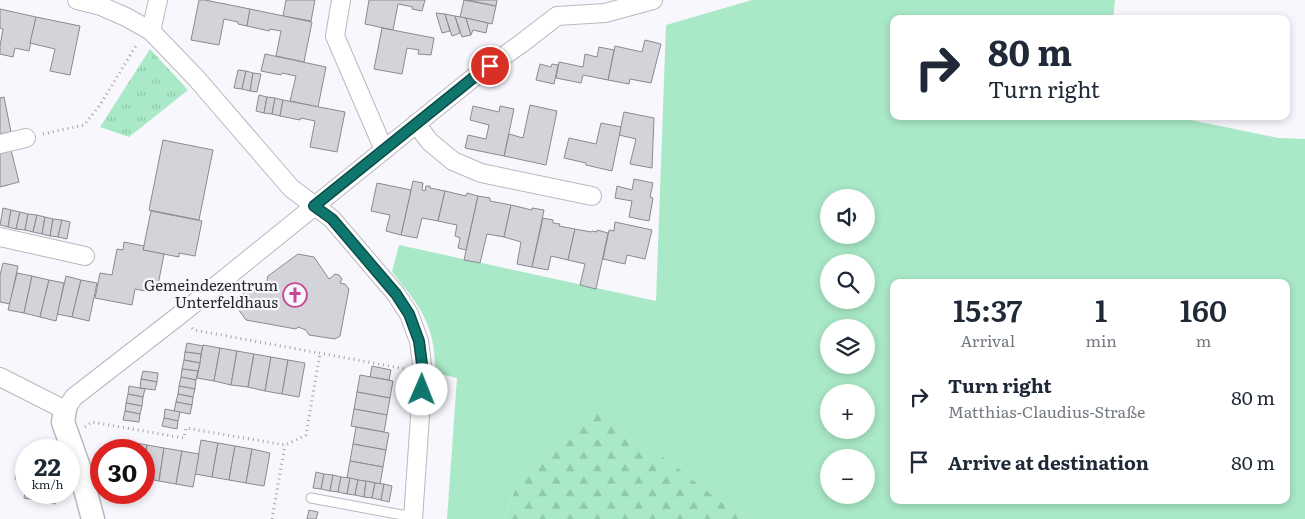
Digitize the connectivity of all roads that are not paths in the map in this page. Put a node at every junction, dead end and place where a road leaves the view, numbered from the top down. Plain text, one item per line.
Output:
1 (77, 0) edge
2 (158, 0) edge
3 (341, 0) edge
4 (653, 0) edge
5 (554, 8) edge
6 (151, 31) junction
7 (416, 124) junction
8 (26, 138) road end
9 (0, 144) edge
10 (384, 150) junction
11 (592, 196) dead end
12 (314, 206) junction
13 (0, 237) edge
14 (85, 256) dead end
15 (0, 377) edge
16 (65, 410) junction
17 (311, 498) dead end
18 (413, 518) edge
19 (93, 519) edge

1 - 6 street
2 - 6 street
3 - 10 street
4 - 5 street
5 - 7 street
6 - 12 street
7 - 10 street
7 - 11 street
8 - 9 street
10 - 12 street
12 - 16 street
12 - 18 street
13 - 14 street
15 - 16 street
16 - 19 street
17 - 18 lane

